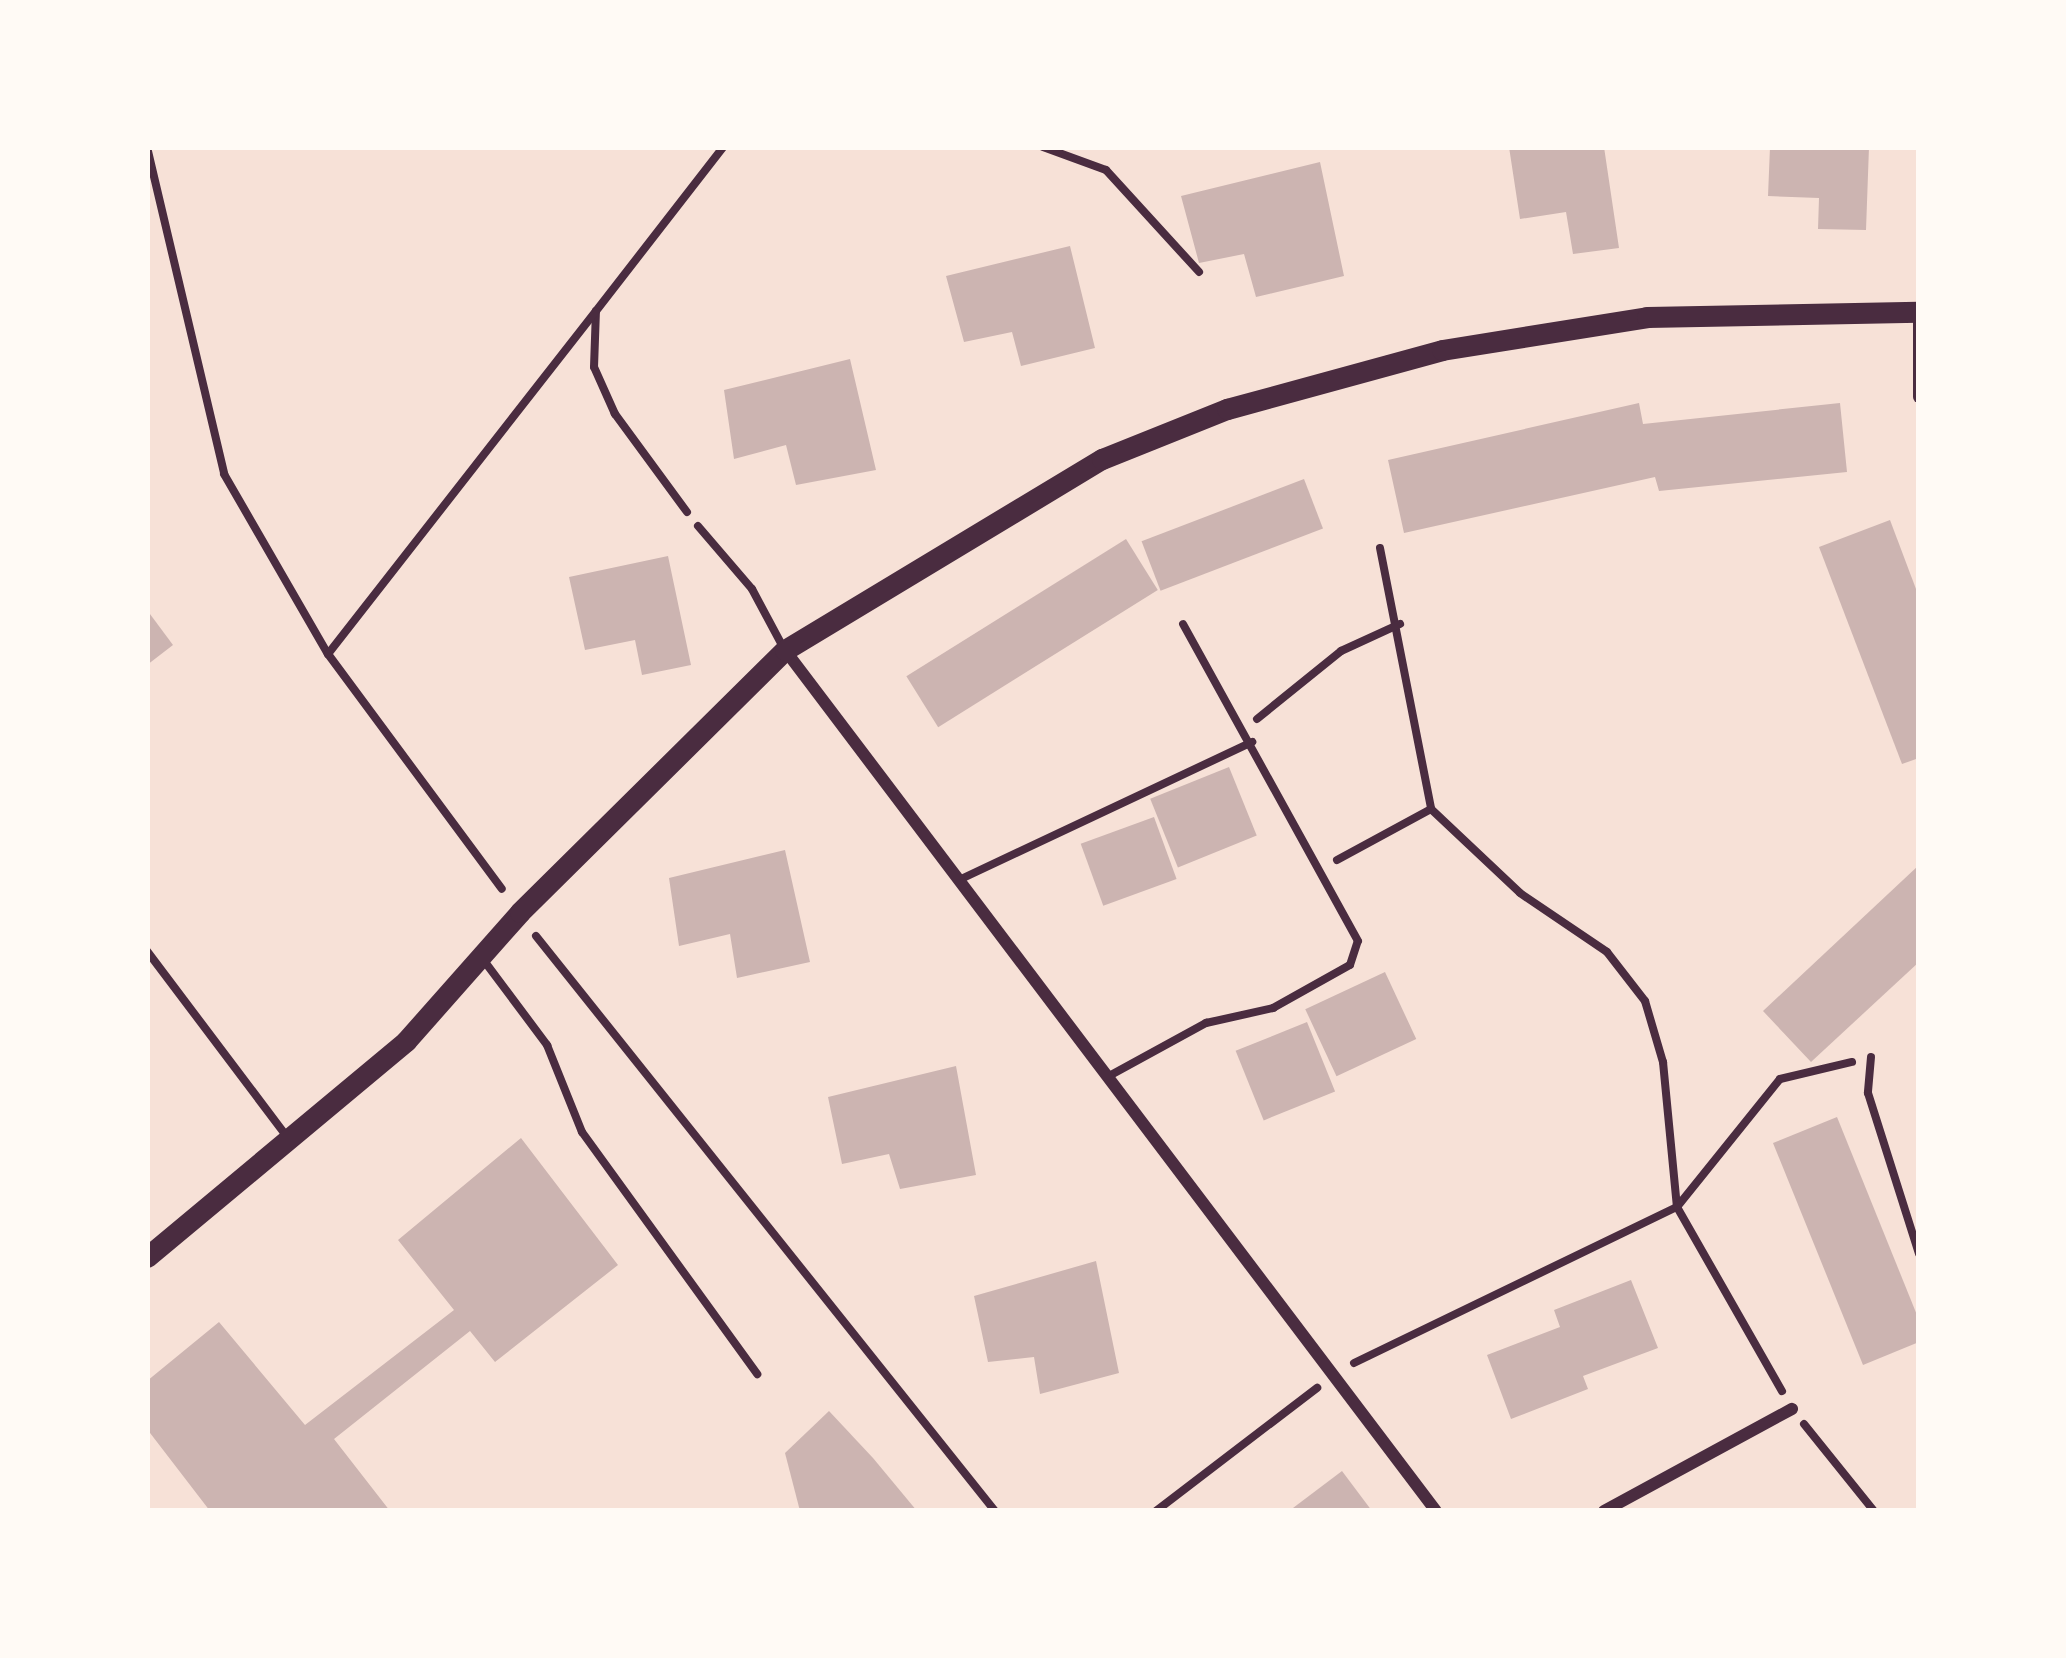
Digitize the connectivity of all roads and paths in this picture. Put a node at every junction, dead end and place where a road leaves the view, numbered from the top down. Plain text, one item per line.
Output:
1 (147, 147) edge
2 (723, 147) edge
3 (1043, 147) edge
4 (1199, 272) dead end
5 (1919, 303) edge
6 (596, 310) junction
7 (1918, 312) edge
8 (1919, 397) edge
9 (698, 526) joint
10 (1380, 548) dead end
11 (1184, 623) dead end
12 (1400, 624) junction
13 (785, 650) junction
14 (328, 654) junction
15 (1245, 728) junction
16 (1252, 742) junction
17 (1431, 809) junction
18 (1322, 868) junction
19 (961, 879) junction
20 (520, 912) junction
21 (147, 951) edge
22 (481, 957) junction
23 (1871, 1057) joint
24 (1109, 1076) junction
25 (289, 1139) junction
26 (1677, 1208) junction
27 (1919, 1254) edge
28 (147, 1257) edge
29 (758, 1374) dead end
30 (1334, 1376) junction
31 (1792, 1409) junction
32 (995, 1511) edge
33 (1156, 1511) edge
34 (1436, 1511) edge
35 (1604, 1511) edge
36 (1874, 1511) edge

1 - 14 path
2 - 6 path
3 - 4 path
5 - 7 street
6 - 9 path
6 - 14 path
7 - 8 street
7 - 13 street
9 - 13 lane
10 - 12 path
11 - 15 lane
12 - 15 path
12 - 17 path
13 - 19 street
13 - 20 street
14 - 20 path
15 - 16 lane
16 - 18 lane
16 - 19 lane
17 - 18 path
17 - 26 path
18 - 24 lane
19 - 24 street
20 - 22 street
20 - 32 path
21 - 25 lane
22 - 25 street
22 - 29 lane
23 - 26 path
23 - 27 lane
24 - 30 street
25 - 28 street
26 - 30 path
26 - 31 path
30 - 33 path
30 - 34 street
31 - 35 street
31 - 36 path

